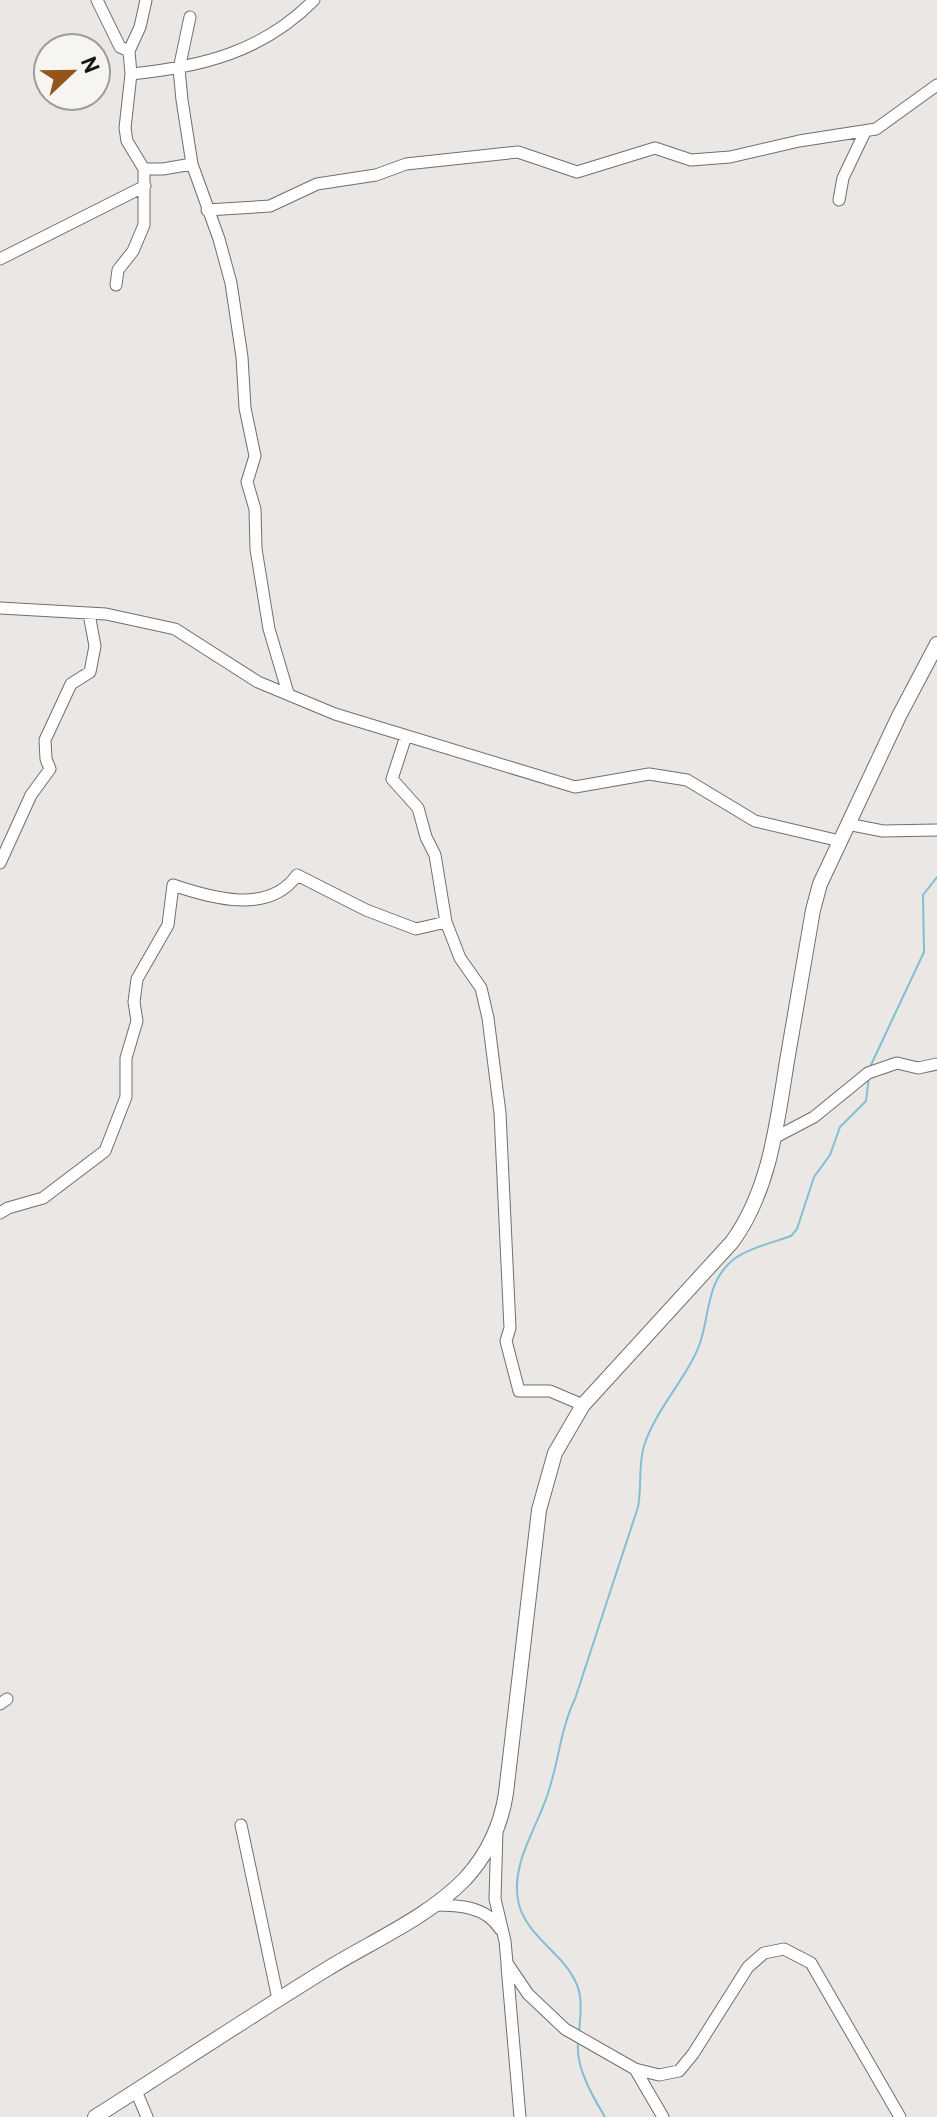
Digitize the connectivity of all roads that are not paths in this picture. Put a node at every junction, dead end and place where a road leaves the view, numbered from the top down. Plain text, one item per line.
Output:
1 (97, 0) edge
2 (146, 0) edge
3 (314, 0) edge
4 (190, 17) dead end
5 (129, 51) junction
6 (179, 69) junction
7 (131, 74) junction
8 (937, 85) edge
9 (865, 132) junction
10 (192, 164) junction
11 (144, 169) junction
12 (145, 186) junction
13 (839, 200) dead end
14 (207, 210) junction
15 (0, 259) edge
16 (116, 285) dead end
17 (0, 608) edge
18 (89, 614) junction
19 (937, 644) edge
20 (288, 693) junction
21 (406, 736) junction
22 (847, 824) junction
23 (937, 830) edge
24 (840, 841) junction
25 (0, 863) edge
26 (446, 922) junction
27 (937, 1064) edge
28 (774, 1138) junction
29 (0, 1213) edge
30 (583, 1405) junction
31 (241, 1825) dead end
32 (497, 1830) junction
33 (434, 1905) junction
34 (505, 1941) junction
35 (507, 1963) junction
36 (278, 1999) junction
37 (635, 2069) junction
38 (136, 2091) junction
39 (95, 2117) edge
40 (147, 2117) edge
41 (520, 2117) edge
42 (663, 2117) edge
43 (900, 2117) edge

1 - 5 street
2 - 5 street
3 - 6 street
4 - 6 street
5 - 7 street
6 - 7 street
6 - 10 street
7 - 11 street
8 - 9 street
9 - 13 street
9 - 14 street
10 - 11 street
10 - 14 street
11 - 12 street
12 - 15 street
12 - 16 street
14 - 20 street
17 - 18 street
18 - 20 street
18 - 25 street
19 - 22 main road
20 - 21 street
21 - 24 street
21 - 26 street
22 - 23 street
22 - 24 main road
24 - 28 main road
26 - 29 street
26 - 30 street
27 - 28 street
28 - 30 main road
30 - 32 main road
31 - 36 street
32 - 33 main road
32 - 34 street
33 - 34 street
33 - 36 main road
34 - 35 street
35 - 37 street
35 - 41 street
36 - 38 main road
37 - 42 street
37 - 43 street
38 - 39 main road
38 - 40 street

